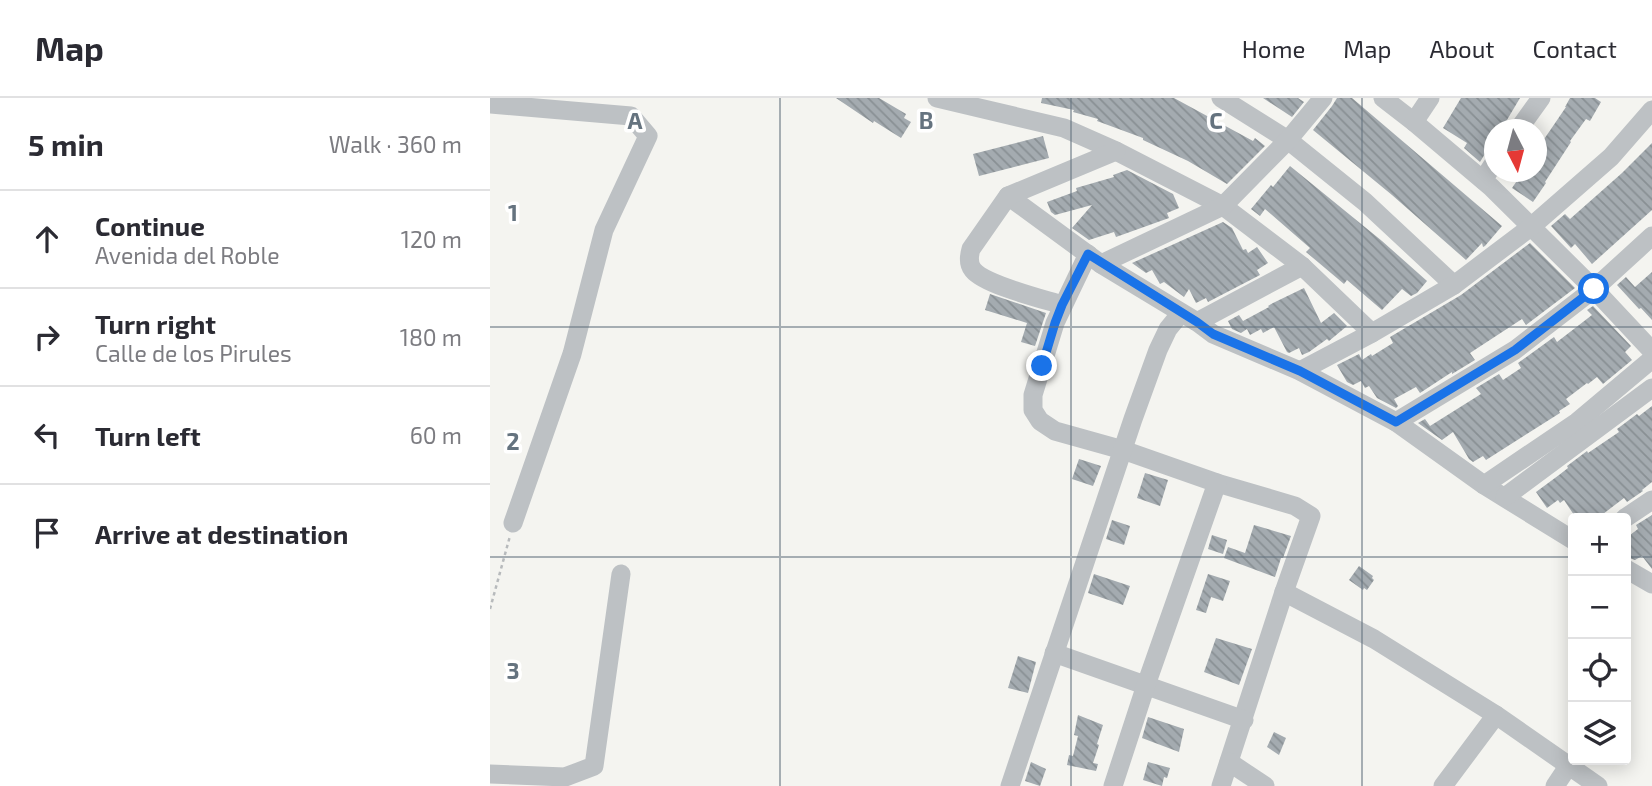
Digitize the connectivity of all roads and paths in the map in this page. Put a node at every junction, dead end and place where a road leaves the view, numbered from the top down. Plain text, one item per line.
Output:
1 (937, 98) edge
2 (1220, 98) edge
3 (1323, 98) edge
4 (1383, 98) edge
5 (1430, 98) edge
6 (1541, 98) edge
7 (490, 104) edge
8 (1652, 110) edge
9 (1526, 119) edge
10 (1414, 121) junction
11 (1288, 140) junction
12 (1116, 151) junction
13 (1484, 177) edge
14 (1482, 180) junction
15 (1008, 196) junction
16 (1223, 206) junction
17 (1532, 226) junction
18 (1652, 236) edge
19 (1095, 259) junction
20 (1302, 267) junction
21 (1454, 285) junction
22 (1594, 289) junction
23 (1062, 305) junction
24 (1189, 317) junction
25 (1372, 334) junction
26 (1652, 351) edge
27 (1652, 359) edge
28 (1300, 371) junction
29 (1652, 387) edge
30 (1396, 422) junction
31 (1123, 450) junction
32 (1217, 483) junction
33 (1485, 485) junction
34 (1505, 497) junction
35 (1652, 500) edge
36 (1631, 514) edge
37 (513, 523) joint
38 (1568, 537) edge
39 (1631, 572) edge
40 (621, 574) dead end
41 (1652, 584) edge
42 (1284, 592) junction
43 (490, 609) edge
44 (1055, 653) junction
45 (1146, 685) junction
46 (1496, 715) junction
47 (1244, 720) junction
48 (1230, 762) junction
49 (1568, 764) edge
50 (1569, 765) joint
51 (490, 774) edge
52 (1010, 786) edge
53 (1113, 786) edge
54 (1222, 786) edge
55 (1265, 786) edge
56 (1443, 786) edge
57 (1555, 786) edge
58 (1598, 786) edge

1 - 12 street
2 - 11 street
3 - 11 street
4 - 10 street
5 - 10 street
6 - 9 street
7 - 37 street
8 - 17 street
10 - 14 street
11 - 16 street
11 - 21 street
12 - 15 street
12 - 16 street
13 - 14 street
14 - 17 street
15 - 19 street
15 - 23 street
16 - 19 street
16 - 20 street
17 - 21 street
17 - 22 street
18 - 22 street
19 - 23 street
19 - 24 street
20 - 24 street
20 - 25 street
21 - 25 street
22 - 26 street
22 - 30 street
23 - 31 street
24 - 28 street
24 - 31 street
25 - 28 street
27 - 33 street
28 - 30 street
29 - 34 street
30 - 33 street
31 - 32 street
31 - 44 street
32 - 42 street
32 - 45 street
33 - 34 street
34 - 38 street
35 - 36 street
37 - 43 path
39 - 41 street
40 - 51 street
42 - 46 street
42 - 47 street
44 - 45 street
44 - 52 street
45 - 47 street
45 - 53 street
46 - 49 street
46 - 56 street
47 - 48 street
48 - 54 street
48 - 55 street
50 - 57 street
50 - 58 street

